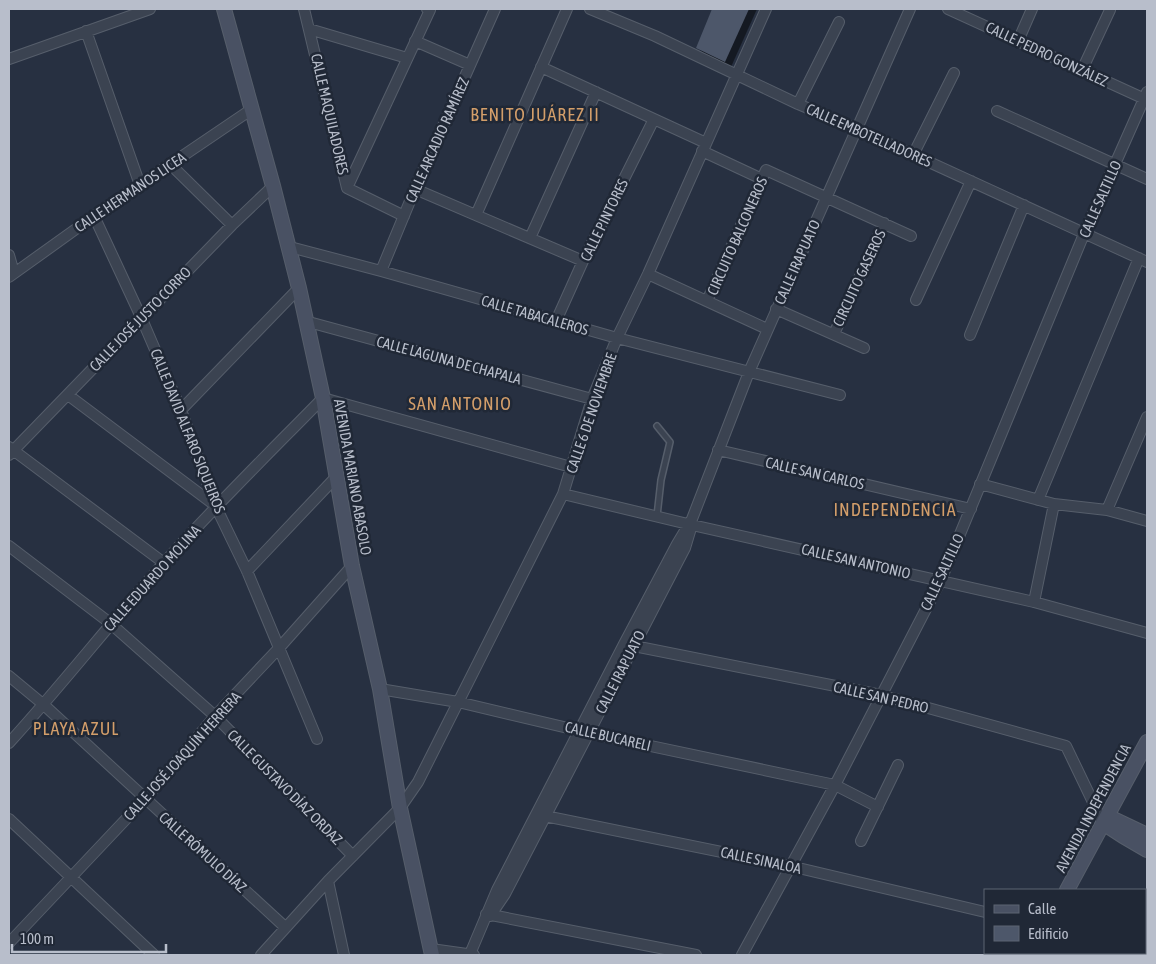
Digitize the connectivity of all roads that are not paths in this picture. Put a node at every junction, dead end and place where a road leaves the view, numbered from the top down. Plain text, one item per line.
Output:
1 (150, 9) edge
2 (224, 9) edge
3 (304, 9) edge
4 (495, 9) edge
5 (567, 9) edge
6 (590, 9) edge
7 (766, 9) edge
8 (910, 9) edge
9 (948, 9) edge
10 (1032, 9) edge
11 (428, 10) edge
12 (1110, 10) dead end
13 (839, 22) dead end
14 (309, 29) junction
15 (86, 31) junction
16 (415, 41) junction
17 (1018, 41) junction
18 (407, 58) junction
19 (9, 59) edge
20 (470, 65) junction
21 (541, 67) junction
22 (1082, 70) junction
23 (954, 72) dead end
24 (737, 75) junction
25 (596, 92) junction
26 (1146, 97) edge
27 (798, 104) junction
28 (252, 109) junction
29 (997, 111) dead end
30 (654, 119) junction
31 (858, 129) junction
32 (704, 147) junction
33 (913, 155) junction
34 (170, 164) junction
35 (1116, 164) junction
36 (1147, 179) edge
37 (762, 180) junction
38 (971, 181) junction
39 (140, 185) junction
40 (273, 186) junction
41 (347, 188) junction
42 (415, 189) junction
43 (826, 196) junction
44 (1024, 205) junction
45 (476, 215) junction
46 (94, 216) junction
47 (404, 216) junction
48 (884, 223) junction
49 (232, 225) junction
50 (1084, 234) junction
51 (912, 236) dead end
52 (530, 238) junction
53 (290, 247) junction
54 (9, 255) edge
55 (1143, 260) edge
56 (583, 261) junction
57 (381, 271) junction
58 (648, 274) junction
59 (11, 275) edge
60 (299, 288) junction
61 (916, 300) dead end
62 (707, 302) junction
63 (776, 309) junction
64 (141, 317) junction
65 (305, 321) junction
66 (556, 321) junction
67 (767, 329) junction
68 (834, 334) junction
69 (970, 335) dead end
70 (617, 338) junction
71 (864, 348) dead end
72 (748, 372) junction
73 (68, 395) junction
74 (840, 395) dead end
75 (323, 398) junction
76 (592, 399) junction
77 (181, 410) junction
78 (1147, 416) edge
79 (658, 426) dead end
80 (718, 450) junction
81 (10, 451) edge
82 (571, 467) junction
83 (337, 476) junction
84 (980, 484) junction
85 (563, 494) junction
86 (1038, 500) junction
87 (1054, 504) junction
88 (216, 507) junction
89 (971, 509) junction
90 (1107, 510) junction
91 (657, 516) junction
92 (1147, 521) edge
93 (691, 523) junction
94 (9, 546) edge
95 (164, 563) junction
96 (352, 566) junction
97 (248, 571) junction
98 (941, 580) junction
99 (1034, 602) junction
100 (110, 623) junction
101 (1147, 634) edge
102 (629, 645) junction
103 (280, 647) junction
104 (9, 676) edge
105 (380, 689) junction
106 (881, 695) junction
107 (458, 702) junction
108 (44, 705) junction
109 (215, 716) junction
110 (584, 732) junction
111 (317, 739) dead end
112 (1147, 742) edge
113 (9, 743) edge
114 (898, 765) dead end
115 (835, 785) junction
116 (145, 799) junction
117 (878, 807) junction
118 (400, 808) junction
119 (541, 815) junction
120 (1102, 816) junction
121 (9, 820) edge
122 (1147, 836) edge
123 (861, 841) dead end
124 (1147, 850) edge
125 (353, 856) junction
126 (790, 866) junction
127 (70, 878) junction
128 (328, 881) junction
129 (1067, 889) edge
130 (984, 912) edge
131 (488, 914) junction
132 (286, 927) junction
133 (9, 943) edge
134 (432, 952) edge
135 (265, 953) edge
136 (154, 955) edge
137 (344, 955) edge
138 (472, 955) edge
139 (696, 955) edge
140 (742, 955) edge

1 - 15 street
2 - 28 street, AVENIDA MARIANO ABASOLO
3 - 14 street, CALLE MAQUILADORES
4 - 20 street, CALLE ARCADIO RAMÍREZ
5 - 21 street
6 - 24 street, CALLE EMBOTELLADORES
7 - 24 street, CALLE 6 DE NOVIEMBRE
8 - 31 street, CALLE IRAPUATO
9 - 17 street, CALLE PEDRO GONZÁLEZ
10 - 17 street
11 - 16 street
12 - 22 street
13 - 27 street
14 - 18 street
14 - 41 street, CALLE MAQUILADORES
15 - 19 street
15 - 39 street
16 - 18 street
16 - 20 street
17 - 22 street, CALLE PEDRO GONZÁLEZ
18 - 41 street
20 - 42 street, CALLE ARCADIO RAMÍREZ
21 - 25 street
21 - 45 street
22 - 26 street, CALLE PEDRO GONZÁLEZ
23 - 33 street
24 - 27 street, CALLE EMBOTELLADORES
24 - 32 street, CALLE 6 DE NOVIEMBRE
25 - 30 street
25 - 52 street
26 - 35 street, CALLE SALTILLO
27 - 31 street, CALLE EMBOTELLADORES
28 - 34 street, CALLE HERMANOS LICEA
28 - 40 street, AVENIDA MARIANO ABASOLO
29 - 35 street
30 - 32 street
30 - 56 street, CALLE PINTORES
31 - 33 street, CALLE EMBOTELLADORES
31 - 43 street, CALLE IRAPUATO
32 - 37 street
32 - 58 street, CALLE 6 DE NOVIEMBRE
33 - 38 street, CALLE EMBOTELLADORES
34 - 39 street, CALLE HERMANOS LICEA
34 - 49 street
35 - 36 street
35 - 50 street, CALLE SALTILLO
37 - 43 street, CIRCUITO BALCONEROS
37 - 62 street, CIRCUITO BALCONEROS
38 - 44 street, CALLE EMBOTELLADORES
38 - 61 street
39 - 46 street, CALLE HERMANOS LICEA
40 - 49 street, CALLE JOSÉ JUSTO CORRO
40 - 53 street, AVENIDA MARIANO ABASOLO
41 - 47 street, CALLE MAQUILADORES
42 - 45 street
42 - 47 street, CALLE ARCADIO RAMÍREZ
43 - 48 street, CIRCUITO GASEROS
43 - 63 street, CALLE IRAPUATO
44 - 50 street, CALLE EMBOTELLADORES
44 - 69 street
45 - 52 street
46 - 59 street, CALLE HERMANOS LICEA
46 - 64 street, CALLE DAVID ALFARO SIQUEIROS
47 - 57 street, CALLE ARCADIO RAMÍREZ
48 - 51 street
48 - 68 street, CIRCUITO GASEROS
49 - 64 street, CALLE JOSÉ JUSTO CORRO
50 - 55 street, CALLE EMBOTELLADORES
50 - 84 street, CALLE SALTILLO
52 - 56 street
53 - 57 street, CALLE TABACALEROS
53 - 60 street, AVENIDA MARIANO ABASOLO
54 - 59 street
55 - 86 street
56 - 66 street, CALLE PINTORES
57 - 66 street, CALLE TABACALEROS
58 - 62 street
58 - 70 street, CALLE 6 DE NOVIEMBRE
60 - 65 street, AVENIDA MARIANO ABASOLO
60 - 77 street
62 - 67 street, CIRCUITO BALCONEROS
63 - 67 street, CALLE IRAPUATO
63 - 68 street, CIRCUITO GASEROS
64 - 73 street, CALLE JOSÉ JUSTO CORRO
64 - 77 street, CALLE DAVID ALFARO SIQUEIROS
65 - 75 street, AVENIDA MARIANO ABASOLO
65 - 76 street, CALLE LAGUNA DE CHAPALA
66 - 70 street, CALLE TABACALEROS
67 - 72 street, CALLE IRAPUATO
68 - 71 street
70 - 72 street, CALLE TABACALEROS
70 - 76 street, CALLE 6 DE NOVIEMBRE
72 - 74 street, CALLE TABACALEROS
72 - 80 street, CALLE IRAPUATO
73 - 81 street, CALLE JOSÉ JUSTO CORRO
73 - 88 street
75 - 82 street
75 - 83 street, AVENIDA MARIANO ABASOLO
75 - 88 street, CALLE EDUARDO MOLINA
76 - 82 street, CALLE 6 DE NOVIEMBRE
77 - 88 street, CALLE DAVID ALFARO SIQUEIROS
78 - 90 street
79 - 91 lane
80 - 89 street, CALLE SAN CARLOS
80 - 93 street, CALLE IRAPUATO
81 - 95 street
82 - 85 street, CALLE 6 DE NOVIEMBRE
83 - 96 street, AVENIDA MARIANO ABASOLO
83 - 97 street
84 - 86 street
84 - 89 street, CALLE SALTILLO
85 - 91 street, CALLE SAN ANTONIO
85 - 107 street, CALLE 6 DE NOVIEMBRE
86 - 87 street
87 - 90 street
87 - 99 street
88 - 95 street, CALLE EDUARDO MOLINA
88 - 97 street, CALLE DAVID ALFARO SIQUEIROS
89 - 98 street, CALLE SALTILLO
90 - 92 street
91 - 93 street, CALLE SAN ANTONIO
93 - 98 street, CALLE SAN ANTONIO
93 - 102 street, CALLE IRAPUATO
94 - 100 street, CALLE GUSTAVO DÍAZ ORDAZ
95 - 100 street, CALLE EDUARDO MOLINA
96 - 103 street, CALLE JOSÉ JOAQUÍN HERRERA
96 - 105 street, AVENIDA MARIANO ABASOLO
97 - 103 street, CALLE DAVID ALFARO SIQUEIROS
98 - 99 street, CALLE SAN ANTONIO
98 - 106 street, CALLE SALTILLO
99 - 101 street, CALLE SAN ANTONIO
100 - 108 street, CALLE EDUARDO MOLINA
100 - 109 street, CALLE GUSTAVO DÍAZ ORDAZ
102 - 106 street, CALLE SAN PEDRO
102 - 110 street, CALLE IRAPUATO
103 - 109 street, CALLE JOSÉ JOAQUÍN HERRERA
103 - 111 street, CALLE DAVID ALFARO SIQUEIROS
104 - 108 street, CALLE RÓMULO DÍAZ
105 - 107 street, CALLE BUCARELI
105 - 118 street, AVENIDA MARIANO ABASOLO
106 - 115 street, CALLE SALTILLO
106 - 120 street, CALLE SAN PEDRO
107 - 110 street, CALLE BUCARELI
107 - 118 street, CALLE 6 DE NOVIEMBRE
108 - 113 street, CALLE EDUARDO MOLINA
108 - 116 street, CALLE RÓMULO DÍAZ
109 - 116 street, CALLE JOSÉ JOAQUÍN HERRERA
109 - 125 street, CALLE GUSTAVO DÍAZ ORDAZ
110 - 115 street, CALLE BUCARELI
110 - 119 street, CALLE IRAPUATO
112 - 120 street, AVENIDA INDEPENDENCIA
114 - 117 street
115 - 117 street, CALLE BUCARELI
115 - 126 street, CALLE SALTILLO
116 - 127 street, CALLE JOSÉ JOAQUÍN HERRERA
116 - 132 street, CALLE RÓMULO DÍAZ
117 - 123 street
118 - 125 street, CALLE 6 DE NOVIEMBRE
118 - 134 street, AVENIDA MARIANO ABASOLO
119 - 126 street, CALLE SINALOA
119 - 131 street, CALLE IRAPUATO
120 - 122 street
120 - 124 street
120 - 129 street, AVENIDA INDEPENDENCIA
121 - 127 street
125 - 128 street, CALLE 6 DE NOVIEMBRE
126 - 130 street, CALLE SINALOA
126 - 140 street, CALLE SALTILLO
127 - 133 street, CALLE JOSÉ JOAQUÍN HERRERA
127 - 136 street
128 - 132 street, CALLE 6 DE NOVIEMBRE
128 - 137 street
131 - 138 street, CALLE IRAPUATO
131 - 139 street
132 - 135 street, CALLE 6 DE NOVIEMBRE
134 - 138 street

